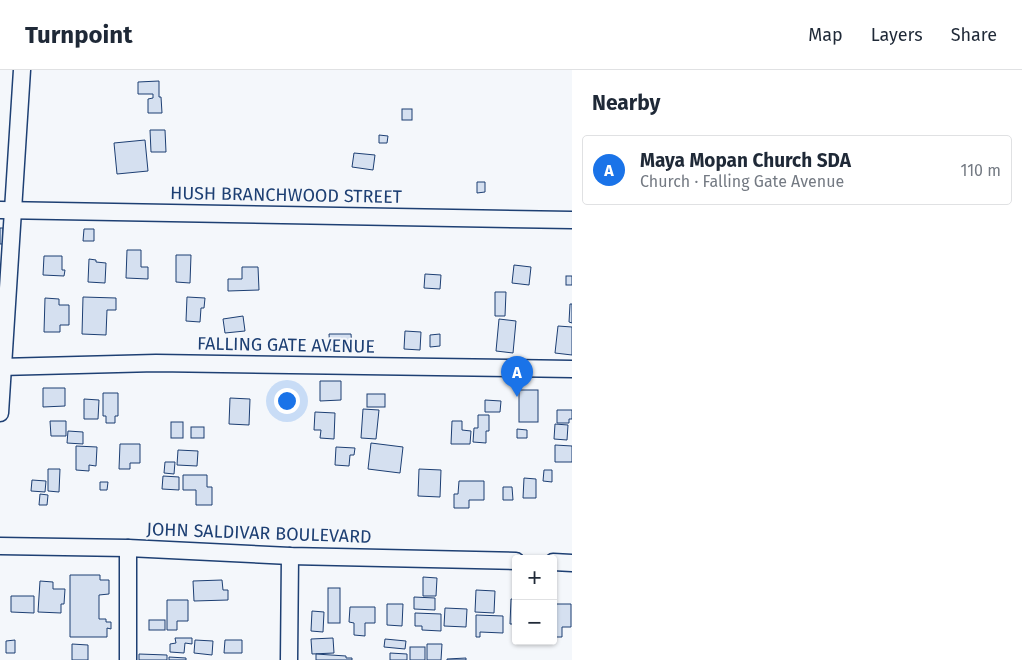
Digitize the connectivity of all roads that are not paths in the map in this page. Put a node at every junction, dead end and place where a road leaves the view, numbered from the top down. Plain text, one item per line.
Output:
1 (22, 70) edge
2 (7, 210) edge
3 (572, 220) edge
4 (2, 367) edge
5 (572, 369) edge
6 (0, 413) edge
7 (0, 546) edge
8 (128, 548) junction
9 (290, 556) junction
10 (512, 561) edge
11 (557, 562) edge
12 (572, 563) edge
13 (128, 660) edge
14 (289, 660) edge

1 - 2 street
2 - 3 street, HUSH BRANCHWOOD STREET
2 - 4 street
4 - 5 street, FALLING GATE AVENUE
4 - 6 street
7 - 8 street, JOHN SALDIVAR BOULEVARD
8 - 9 street, JOHN SALDIVAR BOULEVARD
8 - 13 street
9 - 10 street, JOHN SALDIVAR BOULEVARD
9 - 14 street
11 - 12 street

